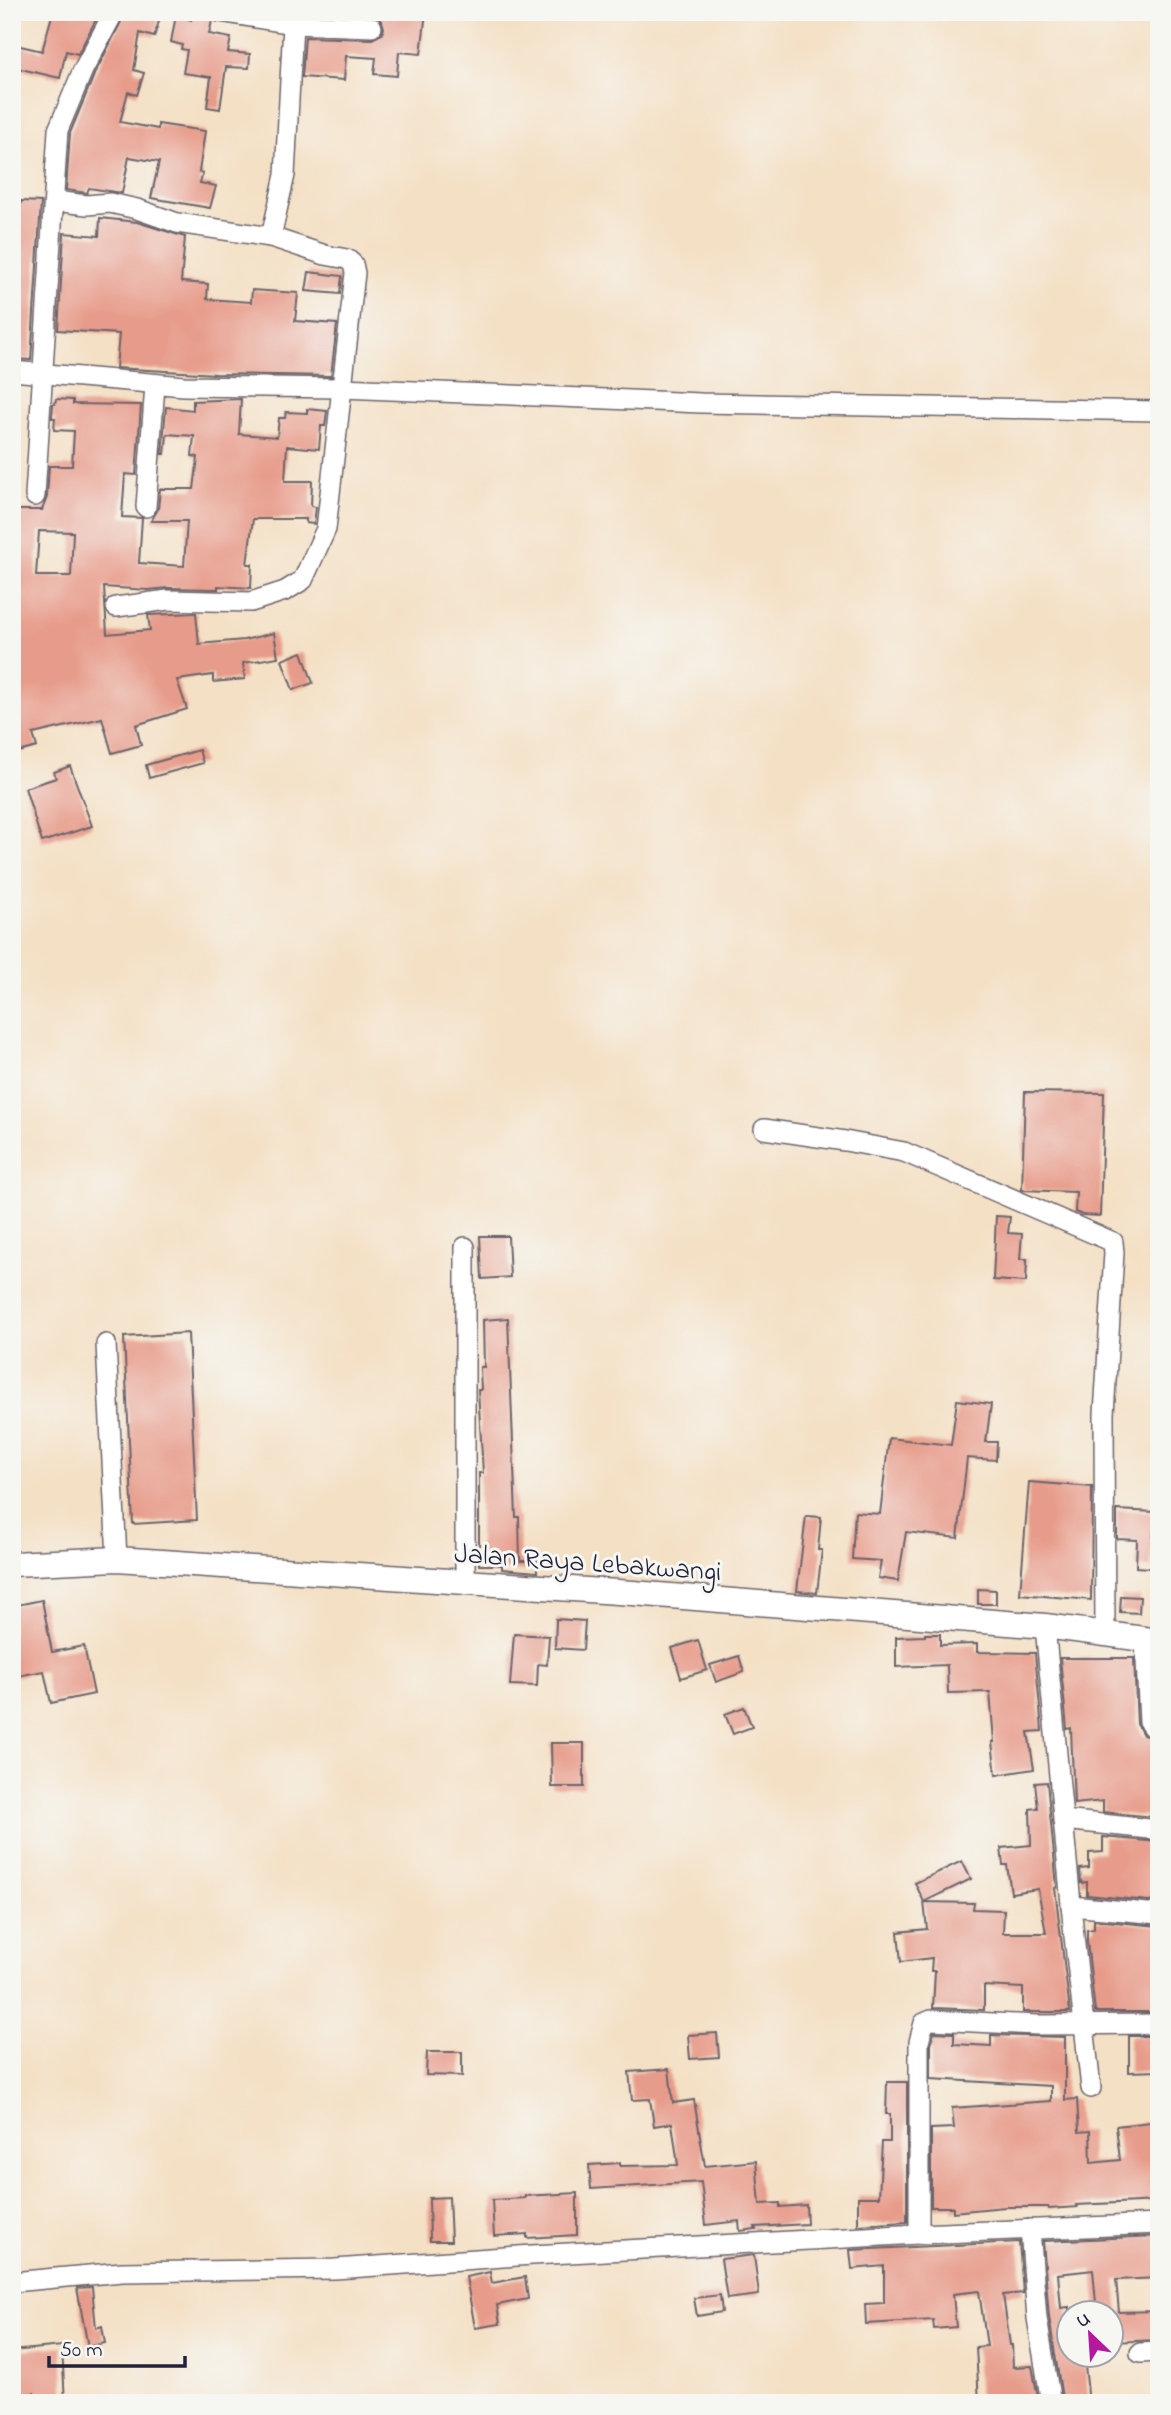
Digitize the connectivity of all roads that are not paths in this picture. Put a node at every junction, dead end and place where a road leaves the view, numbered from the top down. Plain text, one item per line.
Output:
1 (114, 12) edge
2 (220, 12) edge
3 (293, 24) junction
4 (372, 27) dead end
5 (54, 201) junction
6 (271, 237) junction
7 (12, 371) edge
8 (43, 374) junction
9 (155, 385) junction
10 (342, 388) junction
11 (1159, 411) edge
12 (35, 496) dead end
13 (146, 507) dead end
14 (116, 607) dead end
15 (764, 1129) dead end
16 (465, 1247) dead end
17 (106, 1344) dead end
18 (117, 1559) junction
19 (12, 1564) edge
20 (465, 1583) junction
21 (1045, 1626) junction
22 (1105, 1636) junction
23 (1152, 1640) edge
24 (1159, 1729) edge
25 (1063, 1820) junction
26 (1159, 1830) edge
27 (1071, 1906) junction
28 (1159, 1914) edge
29 (1159, 2024) edge
30 (1084, 2025) junction
31 (1091, 2088) dead end
32 (1159, 2224) edge
33 (1030, 2229) junction
34 (919, 2234) junction
35 (12, 2282) edge
36 (1051, 2403) edge

1 - 5 street
2 - 3 street
3 - 4 street
3 - 6 street
5 - 6 street
5 - 8 street
6 - 10 street
7 - 8 street
8 - 9 street
8 - 12 street
9 - 10 street
9 - 13 street
10 - 11 street
10 - 14 street
15 - 22 street
16 - 20 street
17 - 18 street
18 - 19 main road, Jalan Raya Lebakwangi
18 - 20 main road, Jalan Raya Lebakwangi
20 - 21 main road, Jalan Raya Lebakwangi
21 - 22 main road, Jalan Raya Lebakwangi
21 - 25 street
22 - 23 main road, Jalan Raya Lebakwangi
23 - 24 street
25 - 26 street
25 - 27 street
27 - 28 street
27 - 30 street
29 - 30 street
30 - 31 street
30 - 34 street
32 - 33 street
33 - 34 street
33 - 36 street
34 - 35 street

